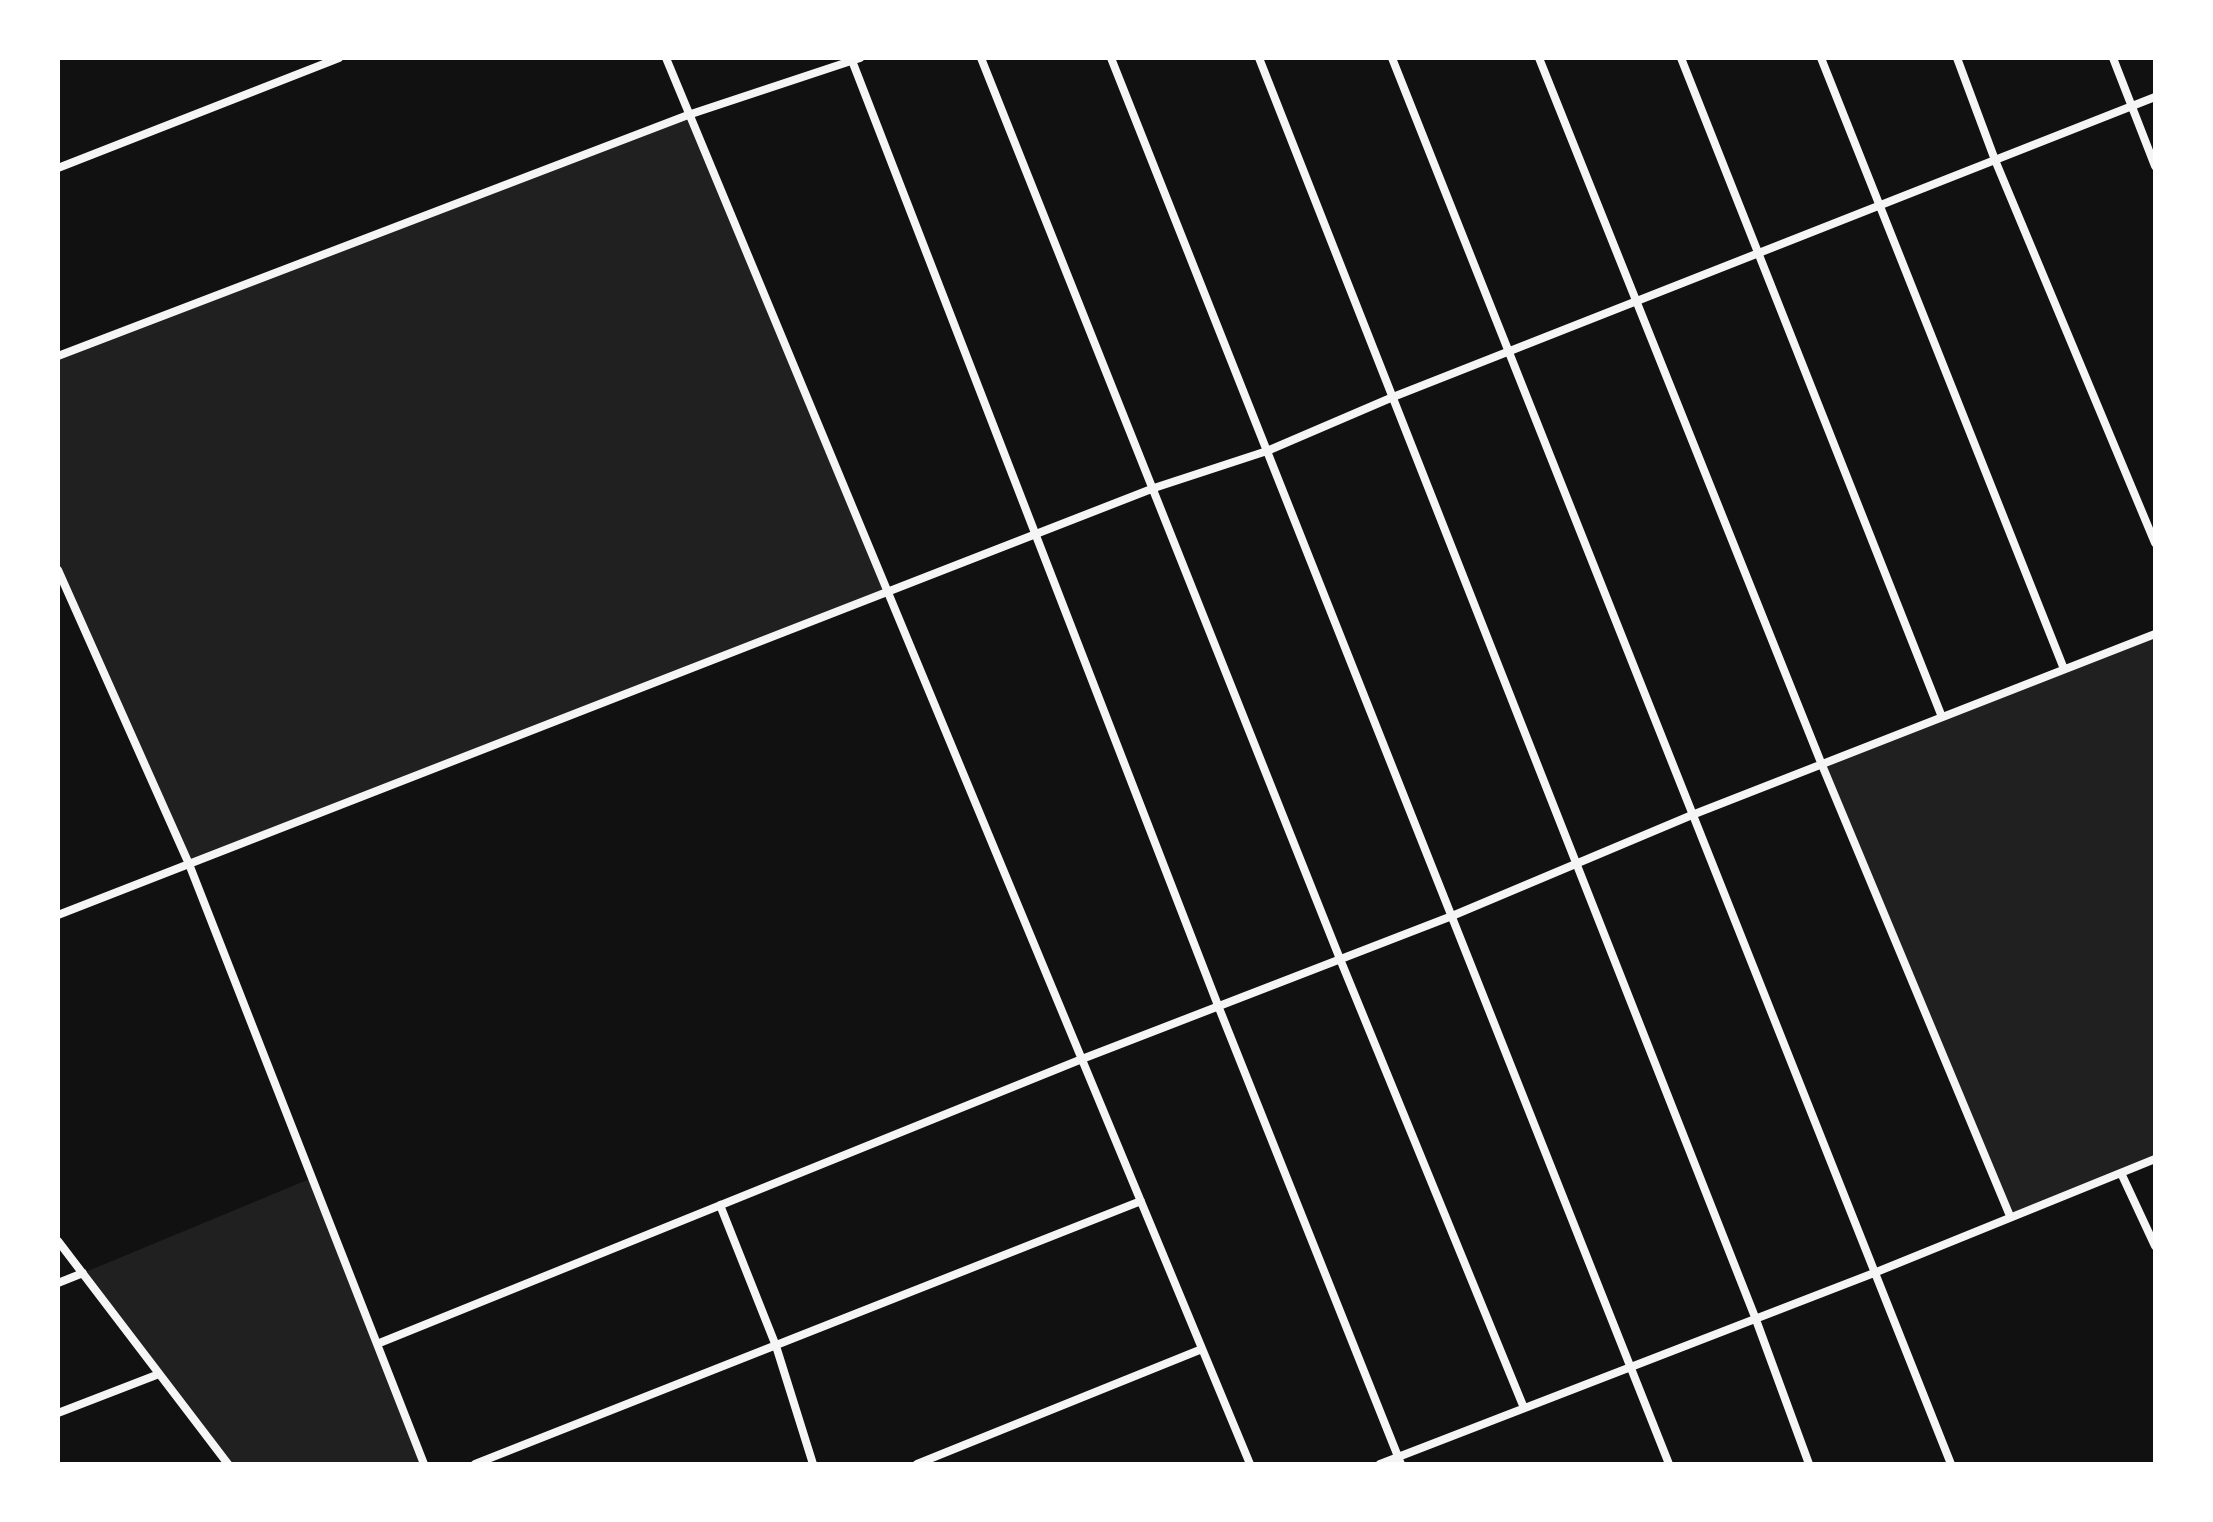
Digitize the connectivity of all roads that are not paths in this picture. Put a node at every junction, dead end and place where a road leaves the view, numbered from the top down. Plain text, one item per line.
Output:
1 (339, 58) edge
2 (666, 58) edge
3 (981, 58) edge
4 (1111, 58) edge
5 (1259, 58) edge
6 (1392, 58) edge
7 (1539, 58) edge
8 (1681, 58) edge
9 (1821, 58) edge
10 (1957, 58) edge
11 (2113, 58) edge
12 (854, 59) edge
13 (2155, 97) edge
14 (2131, 106) junction
15 (688, 115) junction
16 (1995, 160) junction
17 (2155, 166) edge
18 (58, 168) edge
19 (1879, 203) junction
20 (1758, 253) junction
21 (1638, 301) junction
22 (1507, 352) junction
23 (58, 356) edge
24 (1393, 397) junction
25 (1267, 451) junction
26 (1154, 488) junction
27 (1036, 533) junction
28 (2155, 543) edge
29 (58, 570) edge
30 (888, 593) junction
31 (2155, 634) edge
32 (2064, 669) junction
33 (1942, 717) junction
34 (1822, 765) junction
35 (1692, 815) junction
36 (189, 864) junction
37 (1577, 864) junction
38 (58, 915) edge
39 (1452, 916) junction
40 (1340, 959) junction
41 (1219, 1008) junction
42 (1082, 1059) junction
43 (2155, 1159) edge
44 (2121, 1173) junction
45 (1141, 1201) junction
46 (720, 1205) junction
47 (2010, 1216) junction
48 (58, 1241) edge
49 (2155, 1246) edge
50 (83, 1273) junction
51 (1874, 1273) junction
52 (58, 1283) edge
53 (1755, 1317) junction
54 (377, 1344) junction
55 (776, 1346) junction
56 (1202, 1349) junction
57 (1630, 1366) junction
58 (159, 1374) junction
59 (1524, 1408) junction
60 (58, 1413) edge
61 (1399, 1460) edge
62 (228, 1464) edge
63 (424, 1464) edge
64 (475, 1464) edge
65 (813, 1464) edge
66 (917, 1464) edge
67 (1250, 1464) edge
68 (1380, 1464) edge
69 (1669, 1464) edge
70 (1809, 1464) edge
71 (1951, 1464) edge

1 - 18 street
2 - 15 street
3 - 26 street
4 - 25 street
5 - 24 street
6 - 22 street
7 - 21 street
8 - 20 street
9 - 19 street
10 - 16 street
11 - 14 street
12 - 15 street
12 - 27 street
13 - 14 street
14 - 16 street
14 - 17 street
15 - 23 street
15 - 30 street
16 - 19 street
16 - 28 street
19 - 20 street
19 - 32 street
20 - 21 street
20 - 33 street
21 - 22 street
21 - 34 street
22 - 24 street
22 - 35 street
24 - 25 street
24 - 37 street
25 - 26 street
25 - 39 street
26 - 27 street
26 - 40 street
27 - 30 street
27 - 41 street
29 - 36 street
30 - 36 street
30 - 42 street
31 - 32 street
32 - 33 street
33 - 34 street
34 - 35 street
34 - 47 street
35 - 37 street
35 - 51 street
36 - 38 street
36 - 54 street
37 - 39 street
37 - 53 street
39 - 40 street
39 - 57 street
40 - 41 street
40 - 59 street
41 - 42 street
41 - 61 street
42 - 45 street
42 - 46 street
43 - 44 street
44 - 47 street
44 - 49 street
45 - 55 street
45 - 56 street
46 - 54 street
46 - 55 street
47 - 51 street
48 - 50 street
50 - 52 street
50 - 58 street
51 - 53 street
51 - 71 street
53 - 57 street
53 - 70 street
54 - 63 street
55 - 64 street
55 - 65 street
56 - 66 street
56 - 67 street
57 - 59 street
57 - 69 street
58 - 60 street
58 - 62 street
59 - 61 street
61 - 68 street

